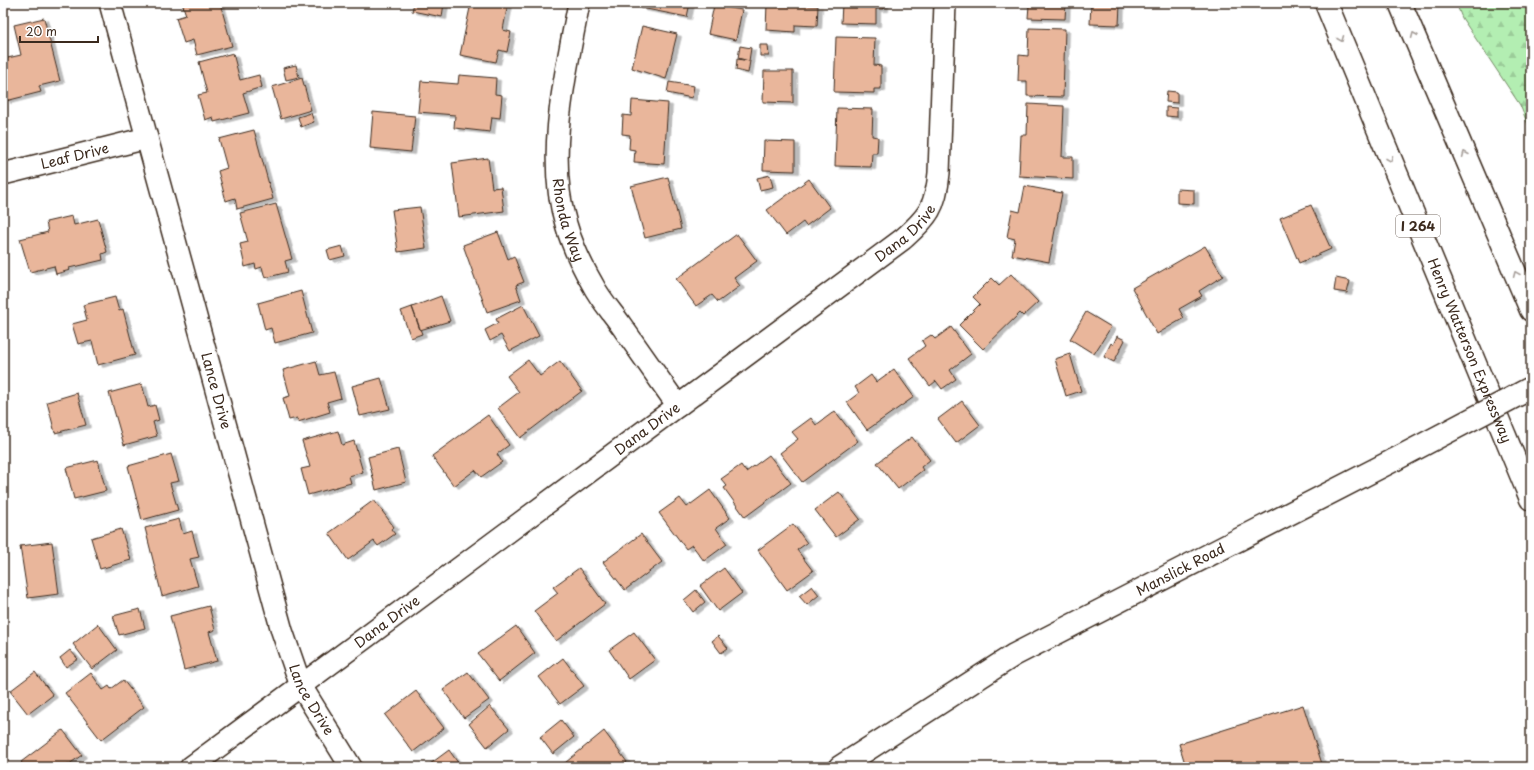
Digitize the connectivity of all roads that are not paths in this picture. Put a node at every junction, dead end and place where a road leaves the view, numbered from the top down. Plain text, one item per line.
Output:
1 (110, 3) edge
2 (579, 3) edge
3 (944, 3) edge
4 (1326, 3) edge
5 (1400, 3) edge
6 (147, 138) junction
7 (3, 174) edge
8 (1531, 310) edge
9 (1531, 388) edge
10 (678, 406) junction
11 (1531, 499) edge
12 (301, 686) junction
13 (191, 767) edge
14 (351, 767) edge
15 (840, 767) edge

1 - 6 street, Lance Drive
2 - 10 street, Rhonda Way
3 - 10 street, Dana Drive
4 -> 11 main road, Henry Watterson Expressway / I 264
8 -> 5 main road
6 - 7 street, Leaf Drive
6 - 12 street, Lance Drive
9 - 15 main road, Manslick Road, bridge
10 - 12 street, Dana Drive
12 - 13 street, Dana Drive
12 - 14 street, Lance Drive

